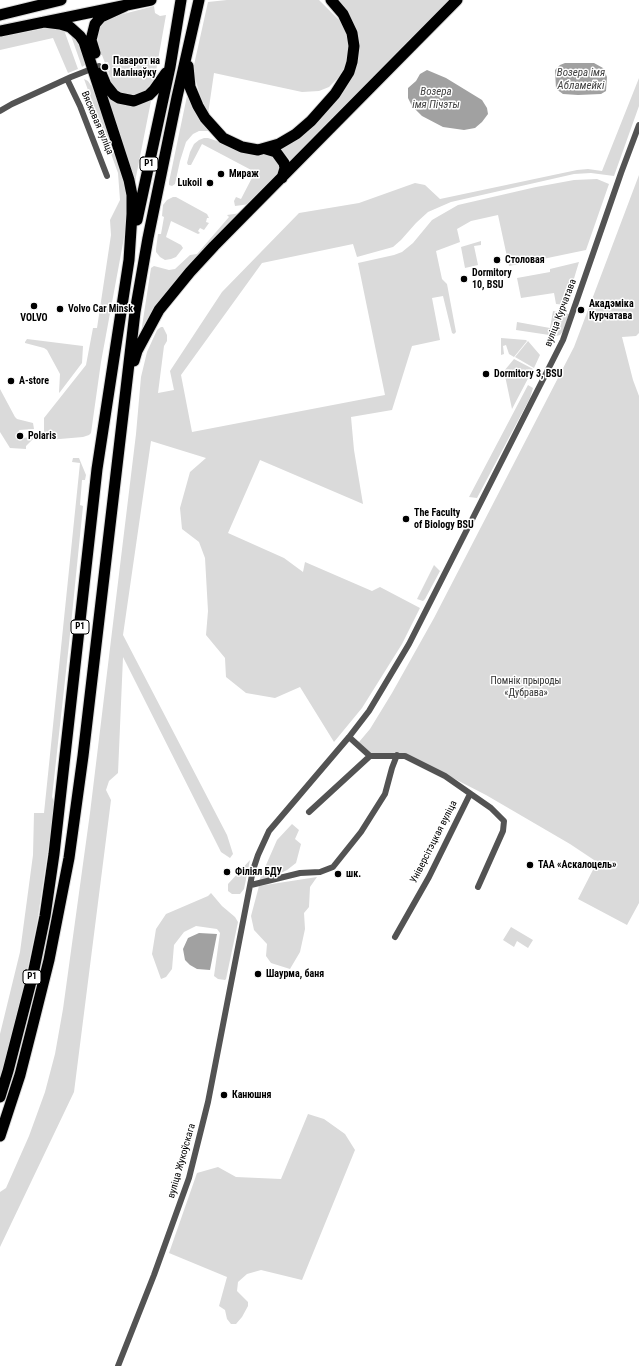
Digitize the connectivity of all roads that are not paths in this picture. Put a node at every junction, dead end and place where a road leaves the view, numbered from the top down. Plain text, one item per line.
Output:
1 (61, 0) edge
2 (152, 0) edge
3 (181, 0) edge
4 (199, 0) edge
5 (331, 0) edge
6 (457, 0) edge
7 (125, 6) junction
8 (0, 15) edge
9 (44, 22) junction
10 (0, 31) edge
11 (188, 50) junction
12 (96, 67) junction
13 (170, 67) junction
14 (69, 78) junction
15 (0, 111) edge
16 (639, 125) edge
17 (266, 149) junction
18 (107, 176) dead end
19 (282, 178) junction
20 (129, 260) junction
21 (128, 380) junction
22 (349, 737) junction
23 (397, 755) junction
24 (370, 756) junction
25 (470, 794) junction
26 (309, 812) dead end
27 (250, 885) junction
28 (478, 887) dead end
29 (395, 937) dead end
30 (0, 1097) edge
31 (0, 1136) edge
32 (118, 1366) edge

1 - 8 highway
2 - 7 highway
3 - 13 highway, Р1
4 - 11 highway, Р1
5 - 17 highway
6 - 19 highway
7 - 9 highway
7 - 12 highway
9 - 10 highway
9 - 12 highway
11 - 17 highway
11 - 21 highway, Р1
12 - 13 highway
12 - 14 street
12 - 20 highway
13 - 20 highway, Р1
14 - 15 street
14 - 18 street, Вясковая вуліца
16 - 22 street, вуліца Курчатава
17 - 19 highway
19 - 21 highway
20 - 30 highway, Р1
21 - 31 highway, Р1
22 - 24 street
22 - 27 street, вуліца Жукоўскага
23 - 24 street
23 - 25 street
23 - 27 street
24 - 26 street
25 - 28 street, Універсітэцкая вуліца
25 - 29 street, Універсітэцкая вуліца
27 - 32 street, вуліца Жукоўскага

